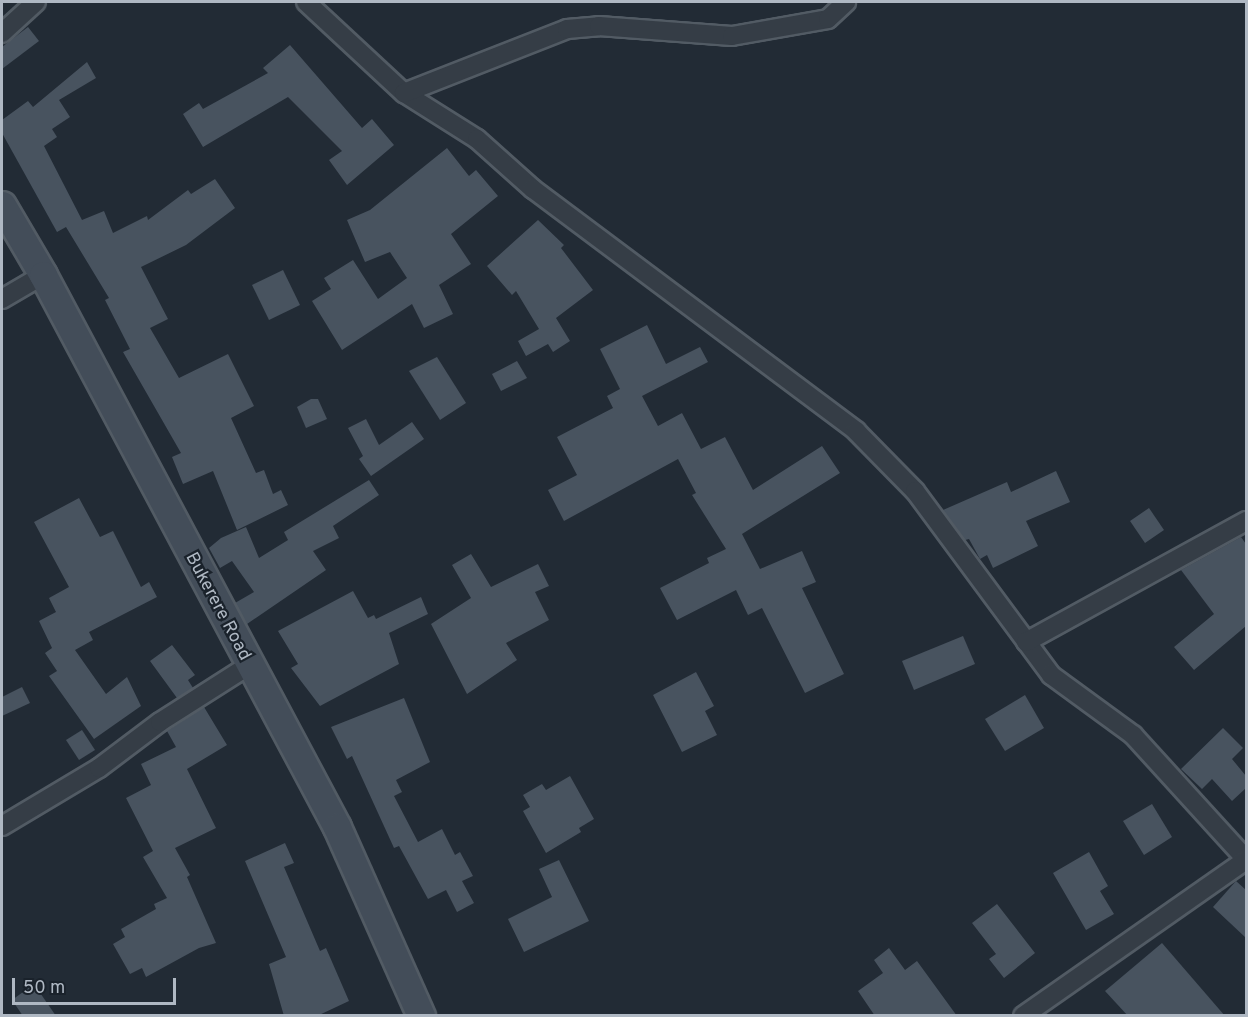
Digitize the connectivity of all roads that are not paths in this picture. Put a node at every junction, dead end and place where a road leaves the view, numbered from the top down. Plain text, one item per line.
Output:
1 (36, 2) edge
2 (306, 2) edge
3 (846, 2) edge
4 (2, 33) edge
5 (404, 93) junction
6 (2, 205) edge
7 (43, 275) junction
8 (2, 299) edge
9 (1246, 521) edge
10 (1026, 642) junction
11 (248, 666) junction
12 (2, 826) edge
13 (1246, 859) edge
14 (421, 1016) edge
15 (1023, 1016) edge

1 - 4 street
2 - 5 street
3 - 5 street
5 - 10 street
6 - 7 street, Bukerere Road
7 - 8 street
7 - 11 street, Bukerere Road
9 - 10 street
10 - 13 street
11 - 12 street
11 - 14 street, Bukerere Road
13 - 15 street

